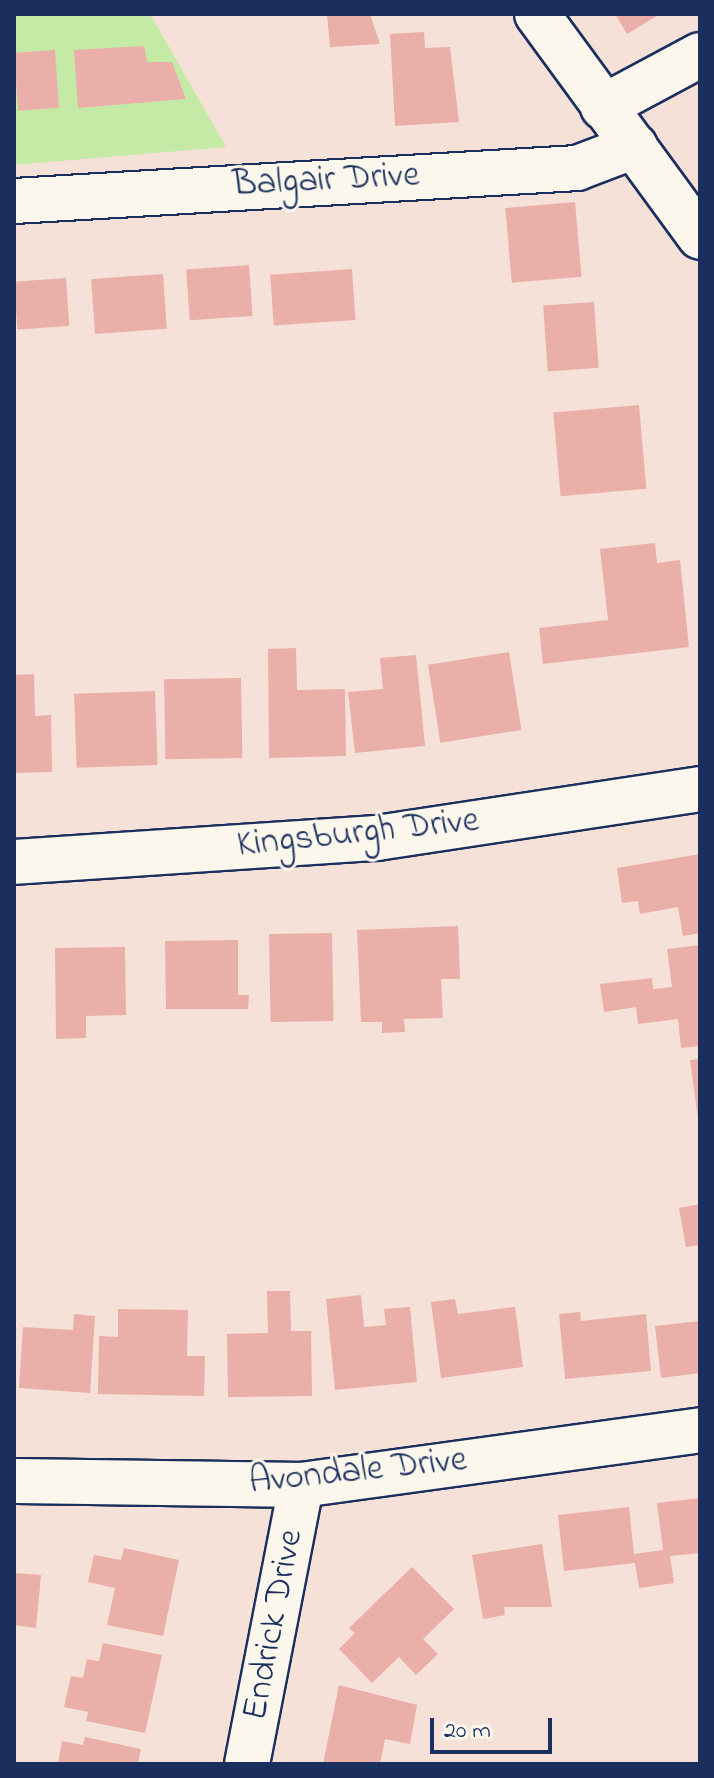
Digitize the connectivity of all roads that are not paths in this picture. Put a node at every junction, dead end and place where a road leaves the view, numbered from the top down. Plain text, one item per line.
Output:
1 (537, 14) edge
2 (700, 55) edge
3 (603, 107) junction
4 (635, 146) junction
5 (14, 201) edge
6 (700, 237) edge
7 (700, 789) edge
8 (14, 862) edge
9 (700, 1430) edge
10 (14, 1481) edge
11 (301, 1485) junction
12 (247, 1764) edge

1 - 3 street
2 - 3 street
3 - 4 street
4 - 5 street, Balgair Drive
4 - 6 street
7 - 8 street, Kingsburgh Drive
9 - 11 street, Avondale Drive
10 - 11 street, Avondale Drive
11 - 12 street, Endrick Drive

